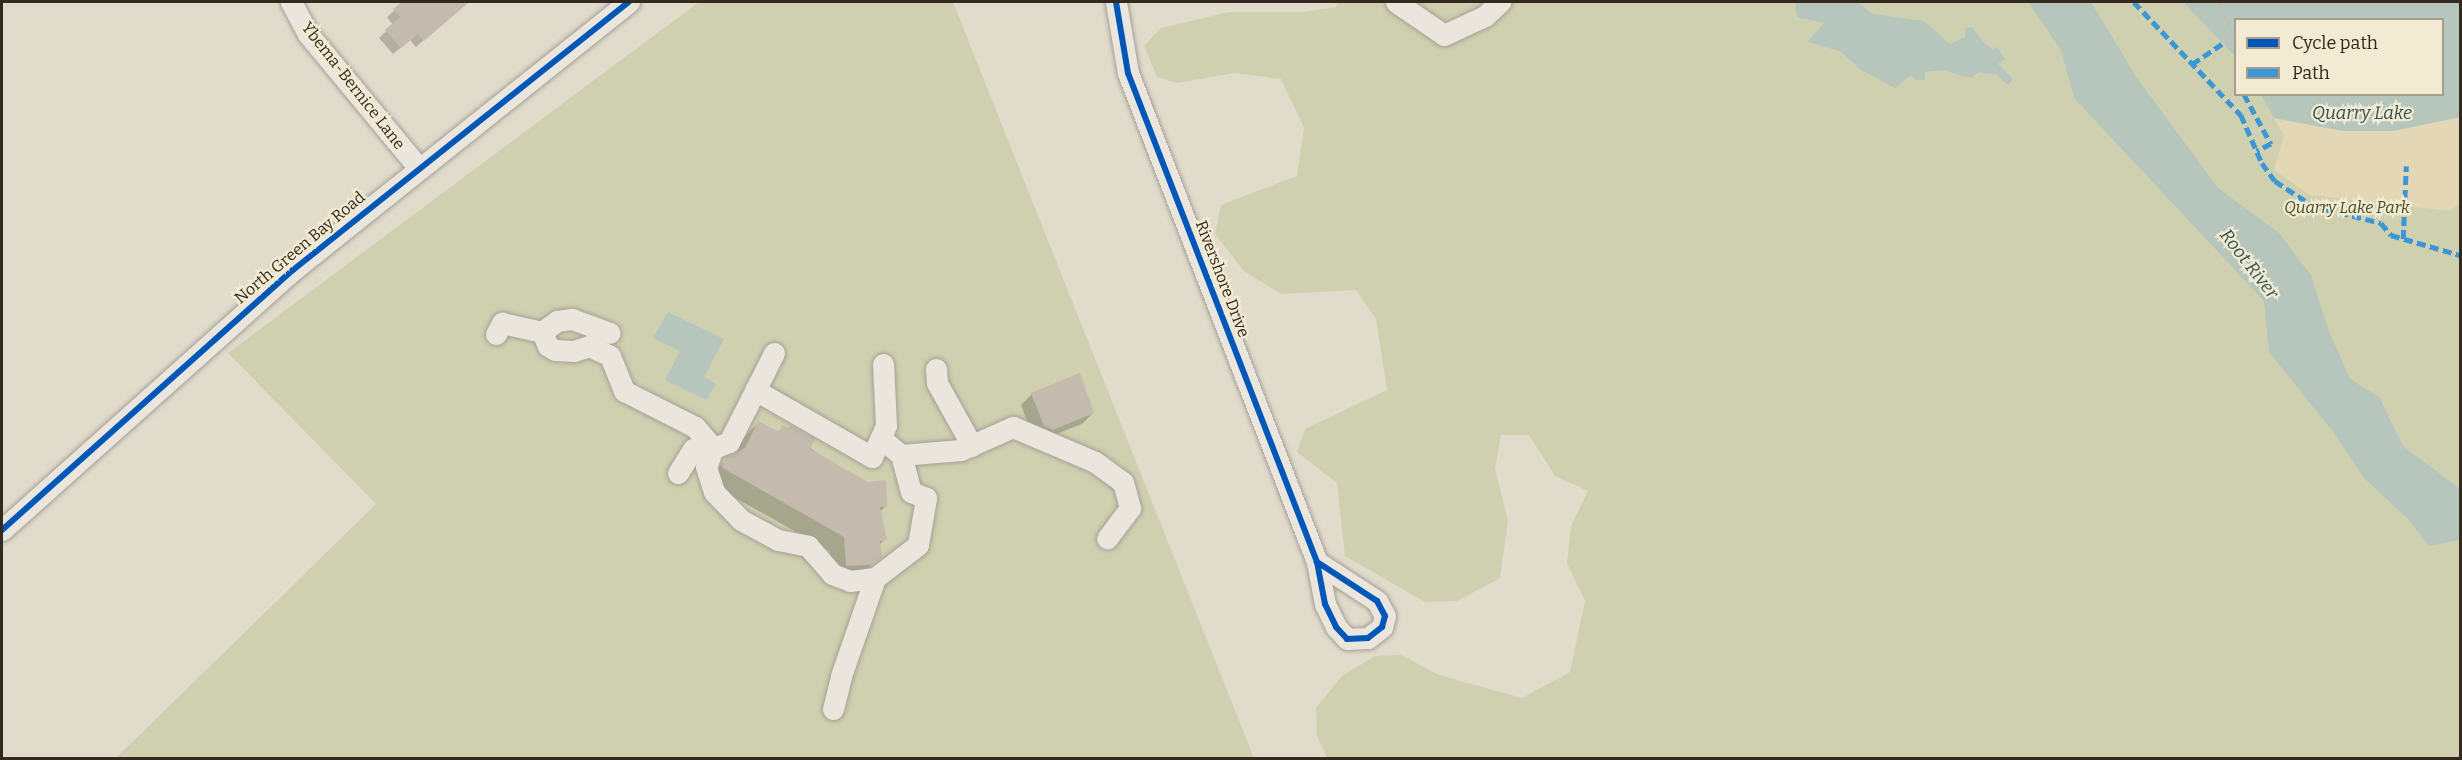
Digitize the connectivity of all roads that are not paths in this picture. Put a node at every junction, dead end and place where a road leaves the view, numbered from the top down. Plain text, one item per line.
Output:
1 (291, 2) edge
2 (629, 2) edge
3 (1116, 2) edge
4 (1396, 2) edge
5 (1500, 2) edge
6 (419, 168) junction
7 (542, 332) junction
8 (610, 333) dead end
9 (495, 334) dead end
10 (774, 353) dead end
11 (883, 364) dead end
12 (936, 369) dead end
13 (755, 390) junction
14 (882, 439) junction
15 (972, 446) junction
16 (713, 448) junction
17 (901, 454) junction
18 (678, 473) dead end
19 (2, 530) edge
20 (1107, 538) dead end
21 (1317, 562) dead end
22 (875, 578) junction
23 (834, 709) dead end

1 - 6 street, Ybema-Bernice Lane
2 - 6 street, North Green Bay Road
3 - 21 street, Rivershore Drive
4 - 5 street
6 - 19 street, North Green Bay Road
7 - 8 street
7 - 9 street
7 - 16 street
10 - 13 street
11 - 14 street
12 - 15 street
13 - 14 street
13 - 16 street
14 - 17 street
15 - 17 street
15 - 20 street
16 - 18 street
16 - 22 street
17 - 22 street
22 - 23 street

